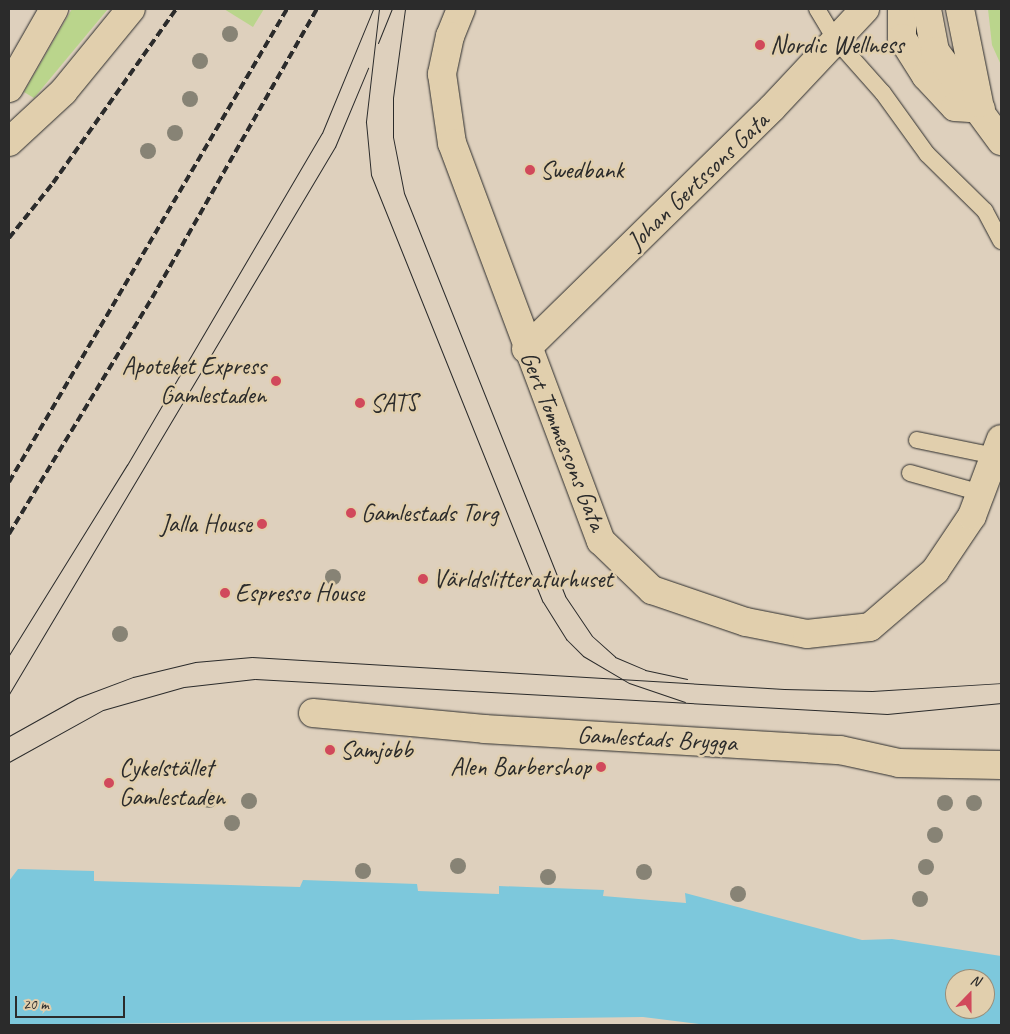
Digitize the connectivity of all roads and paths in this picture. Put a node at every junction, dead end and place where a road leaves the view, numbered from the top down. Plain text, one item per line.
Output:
1 (54, 9) edge
2 (131, 9) edge
3 (461, 9) edge
4 (817, 9) edge
5 (866, 9) edge
6 (902, 9) edge
7 (927, 9) edge
8 (960, 9) edge
9 (835, 39) junction
10 (9, 88) edge
11 (980, 109) junction
12 (1001, 141) edge
13 (9, 142) edge
14 (1001, 241) edge
15 (526, 349) junction
16 (917, 440) dead end
17 (998, 447) edge
18 (910, 473) dead end
19 (981, 493) junction
20 (313, 713) dead end
21 (1001, 765) edge

1 - 10 street
2 - 13 street
3 - 15 street, Gert Tommessons Gata
4 - 9 lane
5 - 9 street, Johan Gertssons Gata
6 - 11 street
7 - 11 street
8 - 11 street
9 - 14 lane
9 - 15 street, Johan Gertssons Gata
11 - 12 street
15 - 19 street, Gert Tommessons Gata
16 - 17 lane
17 - 19 street, Gert Tommessons Gata
18 - 19 lane
20 - 21 street, Gamlestads Brygga

